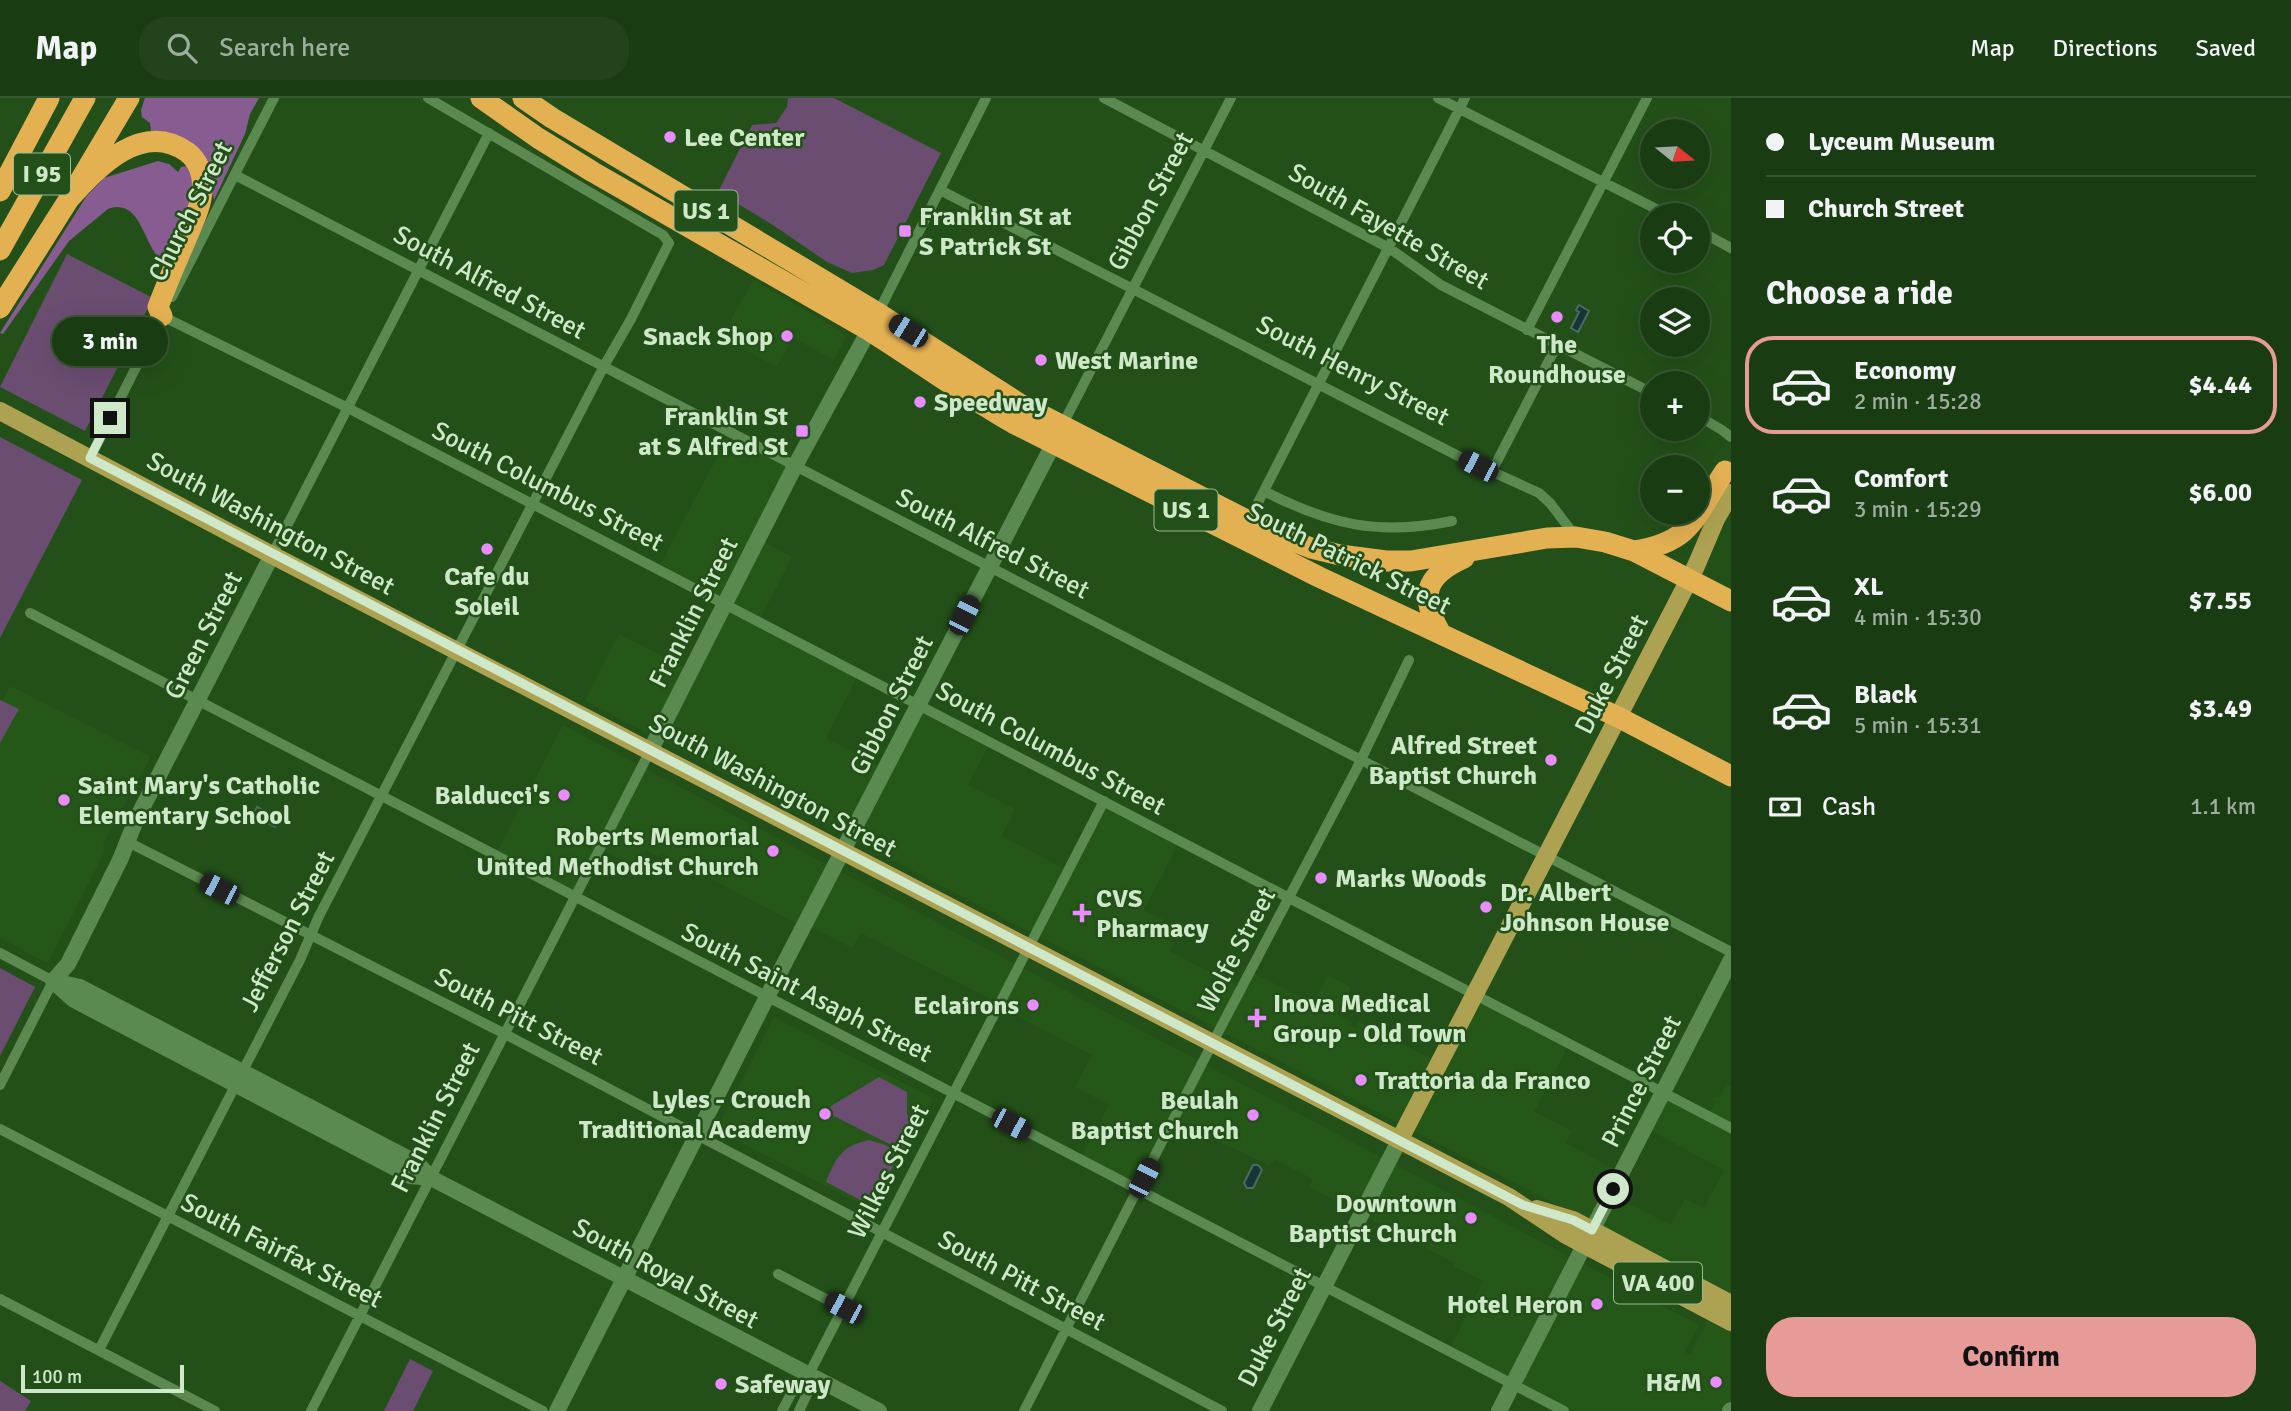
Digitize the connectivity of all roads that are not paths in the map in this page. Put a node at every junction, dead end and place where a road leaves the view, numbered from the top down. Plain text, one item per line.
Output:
1 (49, 98) edge
2 (85, 98) edge
3 (129, 98) edge
4 (274, 98) edge
5 (428, 98) edge
6 (481, 98) edge
7 (523, 98) edge
8 (545, 98) edge
9 (986, 98) edge
10 (1104, 98) edge
11 (1231, 98) edge
12 (1438, 98) edge
13 (1465, 98) edge
14 (1647, 98) edge
15 (1460, 109) junction
16 (489, 133) junction
17 (587, 138) junction
18 (1204, 150) junction
19 (235, 175) junction
20 (1604, 182) junction
21 (940, 190) junction
22 (0, 191) edge
23 (69, 199) junction
24 (1645, 203) edge
25 (1710, 237) edge
26 (1389, 248) junction
27 (1731, 248) edge
28 (0, 250) edge
29 (418, 270) junction
30 (1132, 288) junction
31 (0, 308) edge
32 (162, 316) junction
33 (874, 322) junction
34 (1527, 330) junction
35 (1558, 345) junction
36 (604, 366) junction
37 (1319, 383) junction
38 (1640, 387) edge
39 (348, 408) junction
40 (0, 411) edge
41 (1710, 422) edge
42 (1058, 435) junction
43 (1731, 437) edge
44 (90, 458) junction
45 (796, 466) junction
46 (1728, 466) edge
47 (1491, 473) junction
48 (1264, 491) junction
49 (1731, 493) edge
50 (533, 505) junction
51 (1716, 519) junction
52 (1452, 521) dead end
53 (1244, 528) junction
54 (1576, 537) junction
55 (1484, 547) junction
56 (1634, 551) junction
57 (272, 555) junction
58 (989, 567) junction
59 (1689, 579) junction
60 (1731, 601) edge
61 (725, 604) junction
62 (30, 613) dead end
63 (1441, 634) junction
64 (457, 651) junction
65 (1409, 660) dead end
66 (197, 701) junction
67 (919, 704) junction
68 (1618, 717) junction
69 (650, 751) junction
70 (1362, 758) junction
71 (1731, 776) edge
72 (382, 795) junction
73 (1104, 801) junction
74 (128, 842) junction
75 (843, 851) junction
76 (1547, 856) junction
77 (575, 897) junction
78 (1289, 898) junction
79 (309, 936) junction
80 (1028, 948) junction
81 (1731, 952) edge
82 (0, 953) edge
83 (1731, 960) edge
84 (53, 981) junction
85 (1474, 994) junction
86 (767, 997) junction
87 (505, 1034) junction
88 (1213, 1042) junction
89 (239, 1078) junction
90 (0, 1085) edge
91 (1663, 1092) junction
92 (954, 1093) junction
93 (1731, 1128) edge
94 (0, 1129) edge
95 (697, 1135) junction
96 (1400, 1139) junction
97 (431, 1178) junction
98 (1138, 1190) junction
99 (167, 1217) junction
100 (883, 1232) junction
101 (1588, 1237) junction
102 (778, 1274) dead end
103 (624, 1278) junction
104 (1324, 1287) junction
105 (0, 1299) edge
106 (1731, 1304) edge
107 (844, 1308) junction
108 (360, 1316) junction
109 (1731, 1322) edge
110 (1066, 1329) junction
111 (99, 1350) junction
112 (809, 1374) junction
113 (1512, 1384) junction
114 (215, 1411) edge
115 (311, 1411) edge
116 (543, 1411) edge
117 (557, 1411) edge
118 (782, 1411) edge
119 (799, 1411) edge
120 (880, 1411) edge
121 (1024, 1411) edge
122 (1222, 1411) edge
123 (1260, 1411) edge
124 (1499, 1411) edge
125 (1564, 1411) edge

1 - 22 highway, I 95
2 - 28 highway, I 95
3 - 23 highway
4 - 19 street, Church Street
5 - 16 street
6 - 33 highway, South Patrick Street / US 1
7 - 17 highway, South Patrick Street / US 1
8 - 17 highway
9 - 21 street, Franklin Street
10 - 18 street, South Fayette Street
11 - 18 street, Gibbon Street
12 - 15 street
13 - 15 street
14 - 20 street
15 - 20 street
15 - 26 street
16 - 29 street, Green Street
16 - 36 street, Jefferson Street
17 - 33 highway, South Patrick Street / US 1
18 - 26 street, South Fayette Street
18 - 30 street, Gibbon Street
19 - 29 street, South Alfred Street
19 - 32 street, Church Street
20 - 24 street
20 - 34 street
21 - 30 street, South Henry Street
21 - 33 street, Franklin Street
23 - 31 highway
23 - 32 highway
25 - 27 street
26 - 34 street, South Fayette Street
26 - 37 street
29 - 36 street, South Alfred Street
29 - 39 street, Green Street
30 - 37 street, South Henry Street
30 - 42 street, Gibbon Street
32 - 39 street, South Columbus Street
32 - 44 street, Church Street
33 - 42 highway, South Patrick Street / US 1
33 - 45 main road, Franklin Street
34 - 35 street, South Fayette Street
35 - 38 street, South Fayette Street
35 - 47 street
36 - 45 street, South Alfred Street
36 - 50 street, Jefferson Street
37 - 47 street, South Henry Street
37 - 48 street
39 - 50 street, South Columbus Street
39 - 57 street, Green Street
40 - 44 main road, South Washington Street / VA 400
41 - 43 street
42 - 53 highway, South Patrick Street / US 1
42 - 58 main road, Gibbon Street
44 - 57 main road, South Washington Street / VA 400
45 - 58 street, South Alfred Street
45 - 61 main road, Franklin Street
46 - 51 main road, Duke Street
46 - 56 highway
47 - 54 street, South Henry Street
48 - 52 street
48 - 53 street
49 - 51 main road, Duke Street
50 - 61 street, South Columbus Street
50 - 64 street, Jefferson Street
51 - 59 main road, Duke Street
53 - 55 highway, South Patrick Street / US 1
53 - 63 highway, South Patrick Street / US 1
54 - 55 highway, South Patrick Street / US 1
54 - 56 highway, US 1
55 - 63 highway
56 - 59 highway, US 1
57 - 64 main road, South Washington Street / VA 400
57 - 66 main road, Green Street
58 - 67 main road, Gibbon Street
58 - 70 street, South Alfred Street
59 - 60 highway, US 1
59 - 68 main road, Duke Street
61 - 67 street, South Columbus Street
61 - 69 main road, Franklin Street
62 - 66 street, South Saint Asaph Street
63 - 68 highway, South Patrick Street / US 1
64 - 69 main road, South Washington Street / VA 400
64 - 72 street, Jefferson Street
65 - 70 street, Wolfe Street
66 - 72 street, South Saint Asaph Street
66 - 74 main road, Green Street
67 - 73 street, South Columbus Street
67 - 75 main road, Gibbon Street
68 - 71 highway, South Patrick Street / US 1
68 - 76 main road, Duke Street
69 - 75 main road, South Washington Street / VA 400
69 - 77 street, Franklin Street
70 - 76 street, South Alfred Street
70 - 78 street, Wolfe Street
72 - 77 street, South Saint Asaph Street
72 - 79 street, Jefferson Street
73 - 78 street, South Columbus Street
73 - 80 street, Wilkes Street
74 - 79 street, South Pitt Street
74 - 84 main road, Green Street
75 - 80 main road, South Washington Street / VA 400
75 - 86 main road, Gibbon Street
76 - 81 street, South Alfred Street
76 - 85 main road, Duke Street
77 - 86 street, South Saint Asaph Street
77 - 87 street, Franklin Street
78 - 85 street, South Columbus Street
78 - 88 street, Wolfe Street
79 - 87 street, South Pitt Street
79 - 89 street, Jefferson Street
80 - 88 main road, South Washington Street / VA 400
80 - 92 street, Wilkes Street
82 - 84 street, South Royal Street
83 - 91 main road, Prince Street
84 - 89 main road, South Royal Street
84 - 90 street, Green Street
85 - 91 street, South Columbus Street
85 - 96 main road, Duke Street
86 - 92 street, South Saint Asaph Street
86 - 95 main road, Gibbon Street
87 - 95 street, South Pitt Street
87 - 97 street, Franklin Street
88 - 96 main road, South Washington Street / VA 400
88 - 98 street, Wolfe Street
89 - 97 main road, South Royal Street
89 - 99 street, Jefferson Street
91 - 93 street, South Columbus Street
91 - 101 main road, Prince Street
92 - 98 street, South Saint Asaph Street
92 - 100 street, Wilkes Street
94 - 99 street, South Fairfax Street
95 - 100 street, South Pitt Street
95 - 103 main road, Gibbon Street
96 - 101 main road, South Washington Street / VA 400
96 - 104 main road, Duke Street
97 - 103 main road, South Royal Street
97 - 108 street, Franklin Street
98 - 104 street, South Saint Asaph Street
98 - 110 street, Wolfe Street
99 - 108 street, South Fairfax Street
99 - 111 street, Jefferson Street
100 - 107 street, Wilkes Street
100 - 110 street, South Pitt Street
101 - 106 main road, South Washington Street / VA 400
101 - 109 main road, South Washington Street / VA 400
101 - 113 main road, Prince Street
102 - 107 street
103 - 112 main road, South Royal Street
103 - 117 main road, Gibbon Street
104 - 113 street, South Saint Asaph Street
104 - 123 main road, Duke Street
105 - 111 street
107 - 112 street, Wilkes Street
108 - 115 street, Franklin Street
108 - 116 street, South Fairfax Street
110 - 121 street, Wolfe Street
110 - 122 street, South Pitt Street
111 - 114 street
112 - 118 street, Wilkes Street
112 - 119 street, Wilkes Street
112 - 120 main road, South Royal Street
113 - 124 main road, Prince Street
113 - 125 street, South Saint Asaph Street

